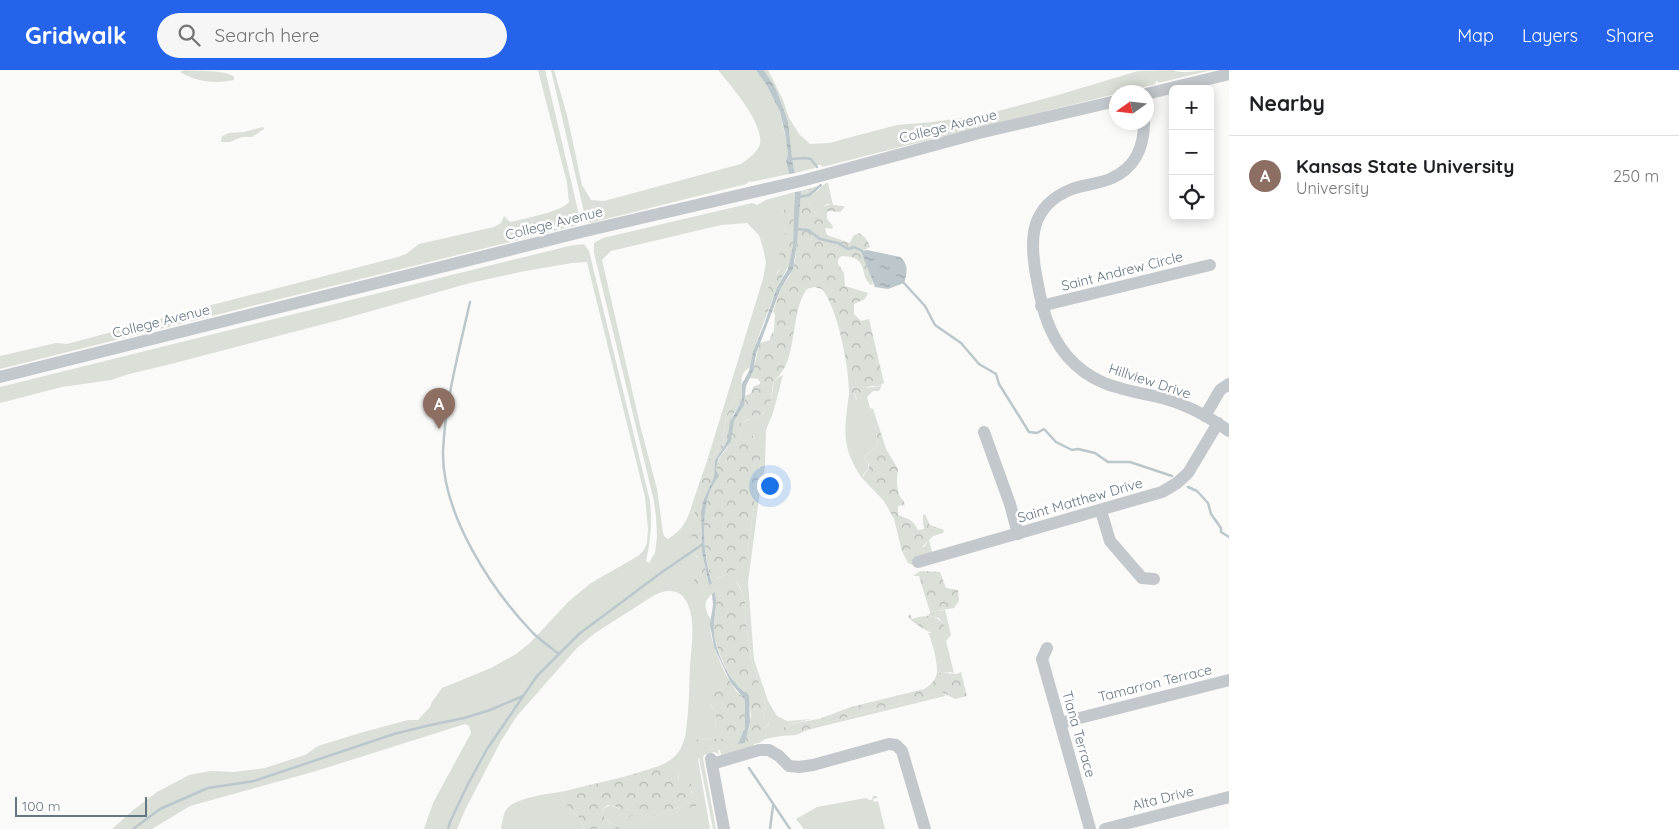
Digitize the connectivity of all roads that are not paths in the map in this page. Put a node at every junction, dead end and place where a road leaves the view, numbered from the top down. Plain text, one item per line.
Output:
1 (1229, 74) edge
2 (1154, 92) edge
3 (1109, 103) edge
4 (1144, 130) edge
5 (1210, 265) dead end
6 (1042, 306) junction
7 (0, 377) edge
8 (1229, 384) edge
9 (1205, 416) junction
10 (1218, 423) junction
11 (1229, 431) edge
12 (984, 432) dead end
13 (1101, 511) junction
14 (1018, 534) junction
15 (918, 562) dead end
16 (1154, 580) dead end
17 (1047, 648) dead end
18 (1229, 680) edge
19 (1060, 723) junction
20 (1229, 797) edge
21 (724, 829) edge
22 (924, 829) edge
23 (1090, 829) edge
24 (1104, 829) edge

1 - 2 street
3 - 7 street, College Avenue
4 - 6 street, Hillview Drive
5 - 6 street, Saint Andrew Circle
6 - 9 street, Hillview Drive
8 - 9 street
9 - 10 street, Hillview Drive
10 - 11 street, Hillview Drive
10 - 13 street, Saint Matthew Drive
12 - 14 street
13 - 14 street, Saint Matthew Drive
13 - 16 street
14 - 15 street, Saint Matthew Drive
17 - 19 street, Tiana Terrace
18 - 19 street, Tamarron Terrace
19 - 23 street, Tiana Terrace
20 - 24 street, Alta Drive
21 - 22 street

